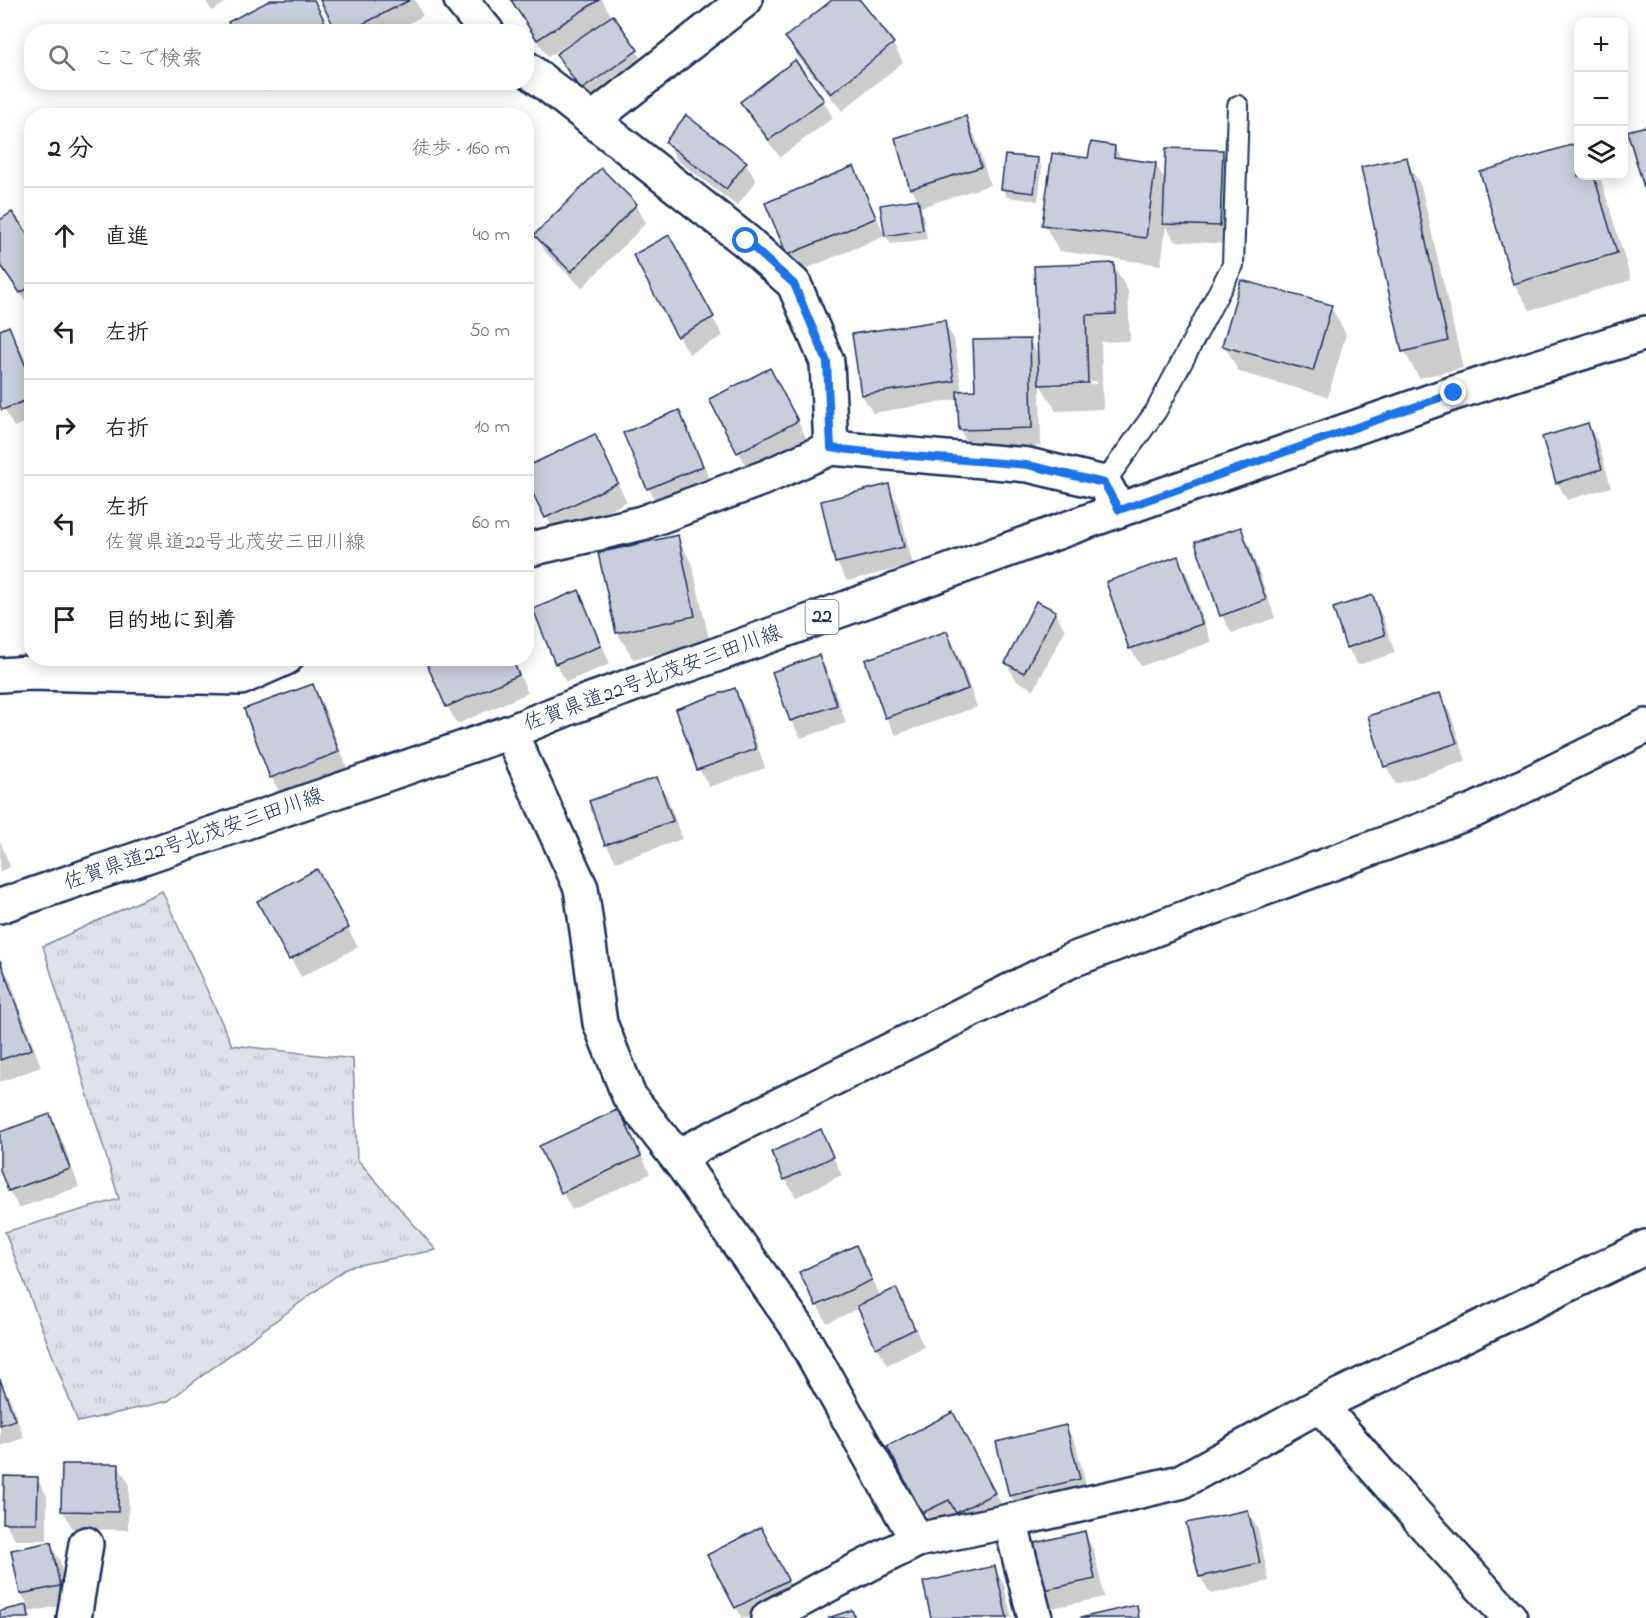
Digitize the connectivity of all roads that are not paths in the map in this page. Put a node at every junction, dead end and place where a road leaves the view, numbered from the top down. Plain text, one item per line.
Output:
1 (461, 0) edge
2 (745, 0) edge
3 (480, 24) edge
4 (534, 74) edge
5 (1238, 106) dead end
6 (592, 120) junction
7 (1646, 333) edge
8 (831, 448) junction
9 (1112, 496) junction
10 (534, 548) edge
11 (268, 666) edge
12 (0, 675) edge
13 (1646, 726) edge
14 (510, 732) junction
15 (0, 906) edge
16 (682, 1164) junction
17 (1646, 1247) edge
18 (1320, 1404) junction
19 (1010, 1521) junction
20 (917, 1540) junction
21 (86, 1544) dead end
22 (74, 1618) edge
23 (768, 1618) edge
24 (1035, 1618) edge
25 (1510, 1618) edge

1 - 3 street
2 - 6 street
4 - 6 street
5 - 9 lane
6 - 8 street
7 - 9 street, 佐賀県道22号北茂安三田川線 / 22
8 - 9 street
8 - 10 street
9 - 14 street, 佐賀県道22号北茂安三田川線 / 22
11 - 12 street
13 - 16 street
14 - 15 street, 佐賀県道22号北茂安三田川線 / 22
14 - 16 street
16 - 20 street
17 - 18 street
18 - 19 street
18 - 25 street
19 - 20 street
19 - 24 street
20 - 23 street
21 - 22 street

